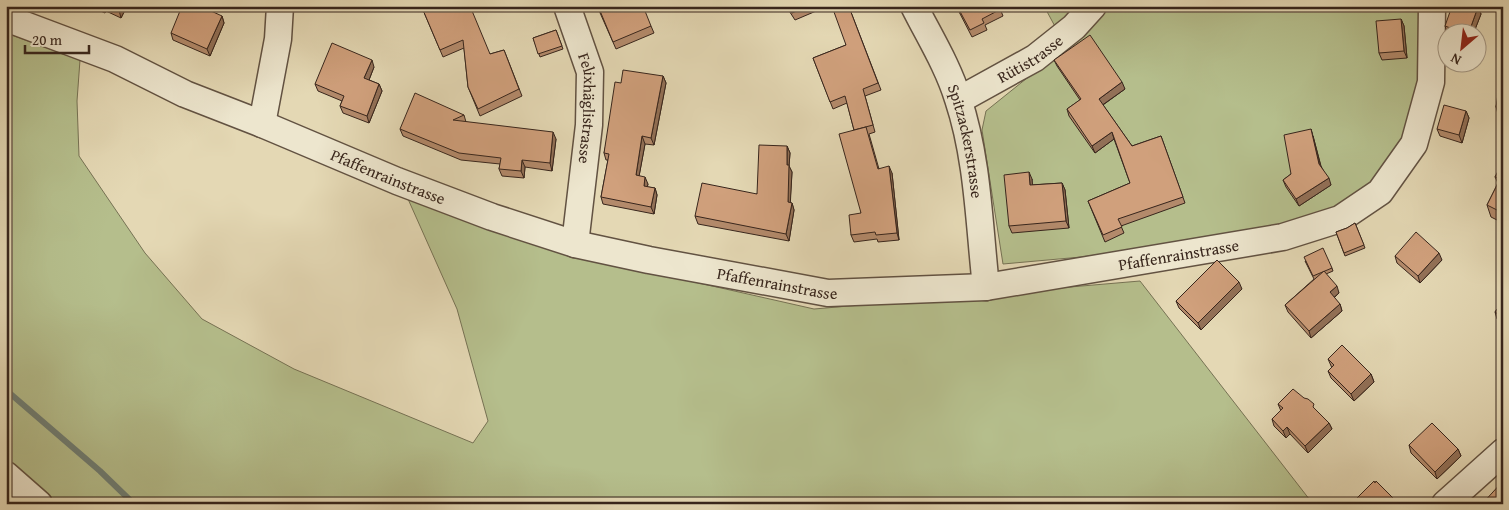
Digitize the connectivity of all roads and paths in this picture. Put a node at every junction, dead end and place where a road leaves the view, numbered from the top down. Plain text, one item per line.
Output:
1 (280, 6) edge
2 (567, 6) edge
3 (914, 6) edge
4 (1092, 6) edge
5 (1432, 6) edge
6 (6, 18) edge
7 (959, 100) junction
8 (262, 124) junction
9 (575, 244) junction
10 (986, 287) junction
11 (1503, 452) edge
12 (6, 476) edge
13 (39, 504) edge
14 (1445, 504) edge

1 - 8 street
2 - 9 street, Felixhäglistrasse
3 - 7 street, Spitzackerstrasse
4 - 7 street, Rütistrasse
5 - 10 street, Pfaffenrainstrasse
6 - 8 street, Pfaffenrainstrasse
7 - 10 street, Spitzackerstrasse
8 - 9 street, Pfaffenrainstrasse
9 - 10 street, Pfaffenrainstrasse
11 - 14 street
12 - 13 street

